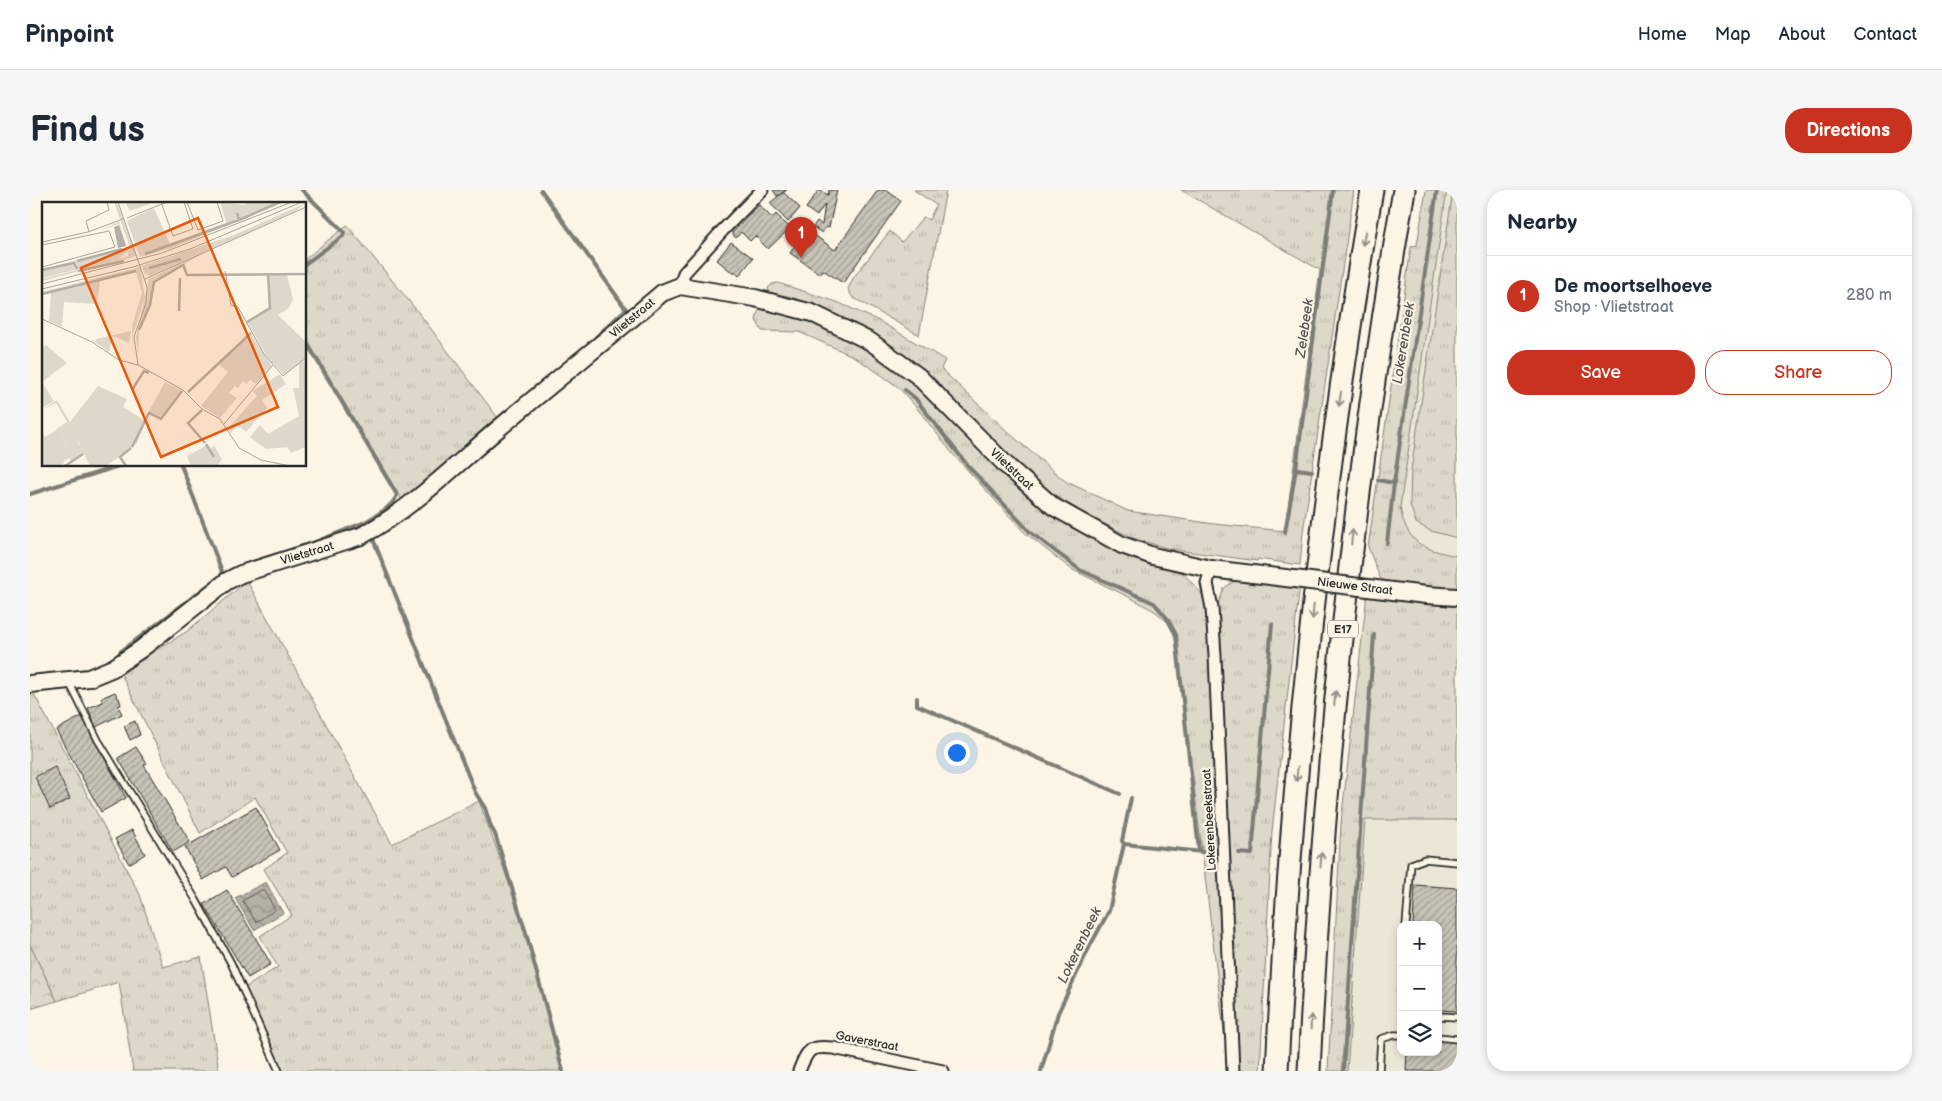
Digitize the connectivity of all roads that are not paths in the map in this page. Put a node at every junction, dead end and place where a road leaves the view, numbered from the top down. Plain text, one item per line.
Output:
1 (762, 190) edge
2 (1372, 190) edge
3 (1404, 190) edge
4 (680, 286) junction
5 (1211, 569) junction
6 (1252, 574) joint
7 (1457, 597) edge
8 (68, 680) junction
9 (30, 684) edge
10 (1457, 862) edge
11 (1406, 921) edge
12 (1442, 1016) edge
13 (1457, 1017) edge
14 (1397, 1035) edge
15 (1442, 1038) edge
16 (1457, 1038) edge
17 (279, 1071) edge
18 (799, 1071) edge
19 (943, 1071) edge
20 (1233, 1071) edge
21 (1277, 1071) edge
22 (1309, 1071) edge
23 (1379, 1071) edge

1 - 4 street
2 -> 21 highway, E17
22 -> 3 highway, E17
4 - 5 street, Vlietstraat
4 - 8 street, Vlietstraat
5 - 6 street, Vlietstraat
5 - 20 street, Lokerenbeekstraat
6 - 7 street, Nieuwe Straat, bridge
8 - 9 street, Vlietstraat
8 - 17 lane
10 - 11 lane
12 - 13 lane
14 - 23 lane
15 - 16 lane
18 - 19 street, Gaverstraat

